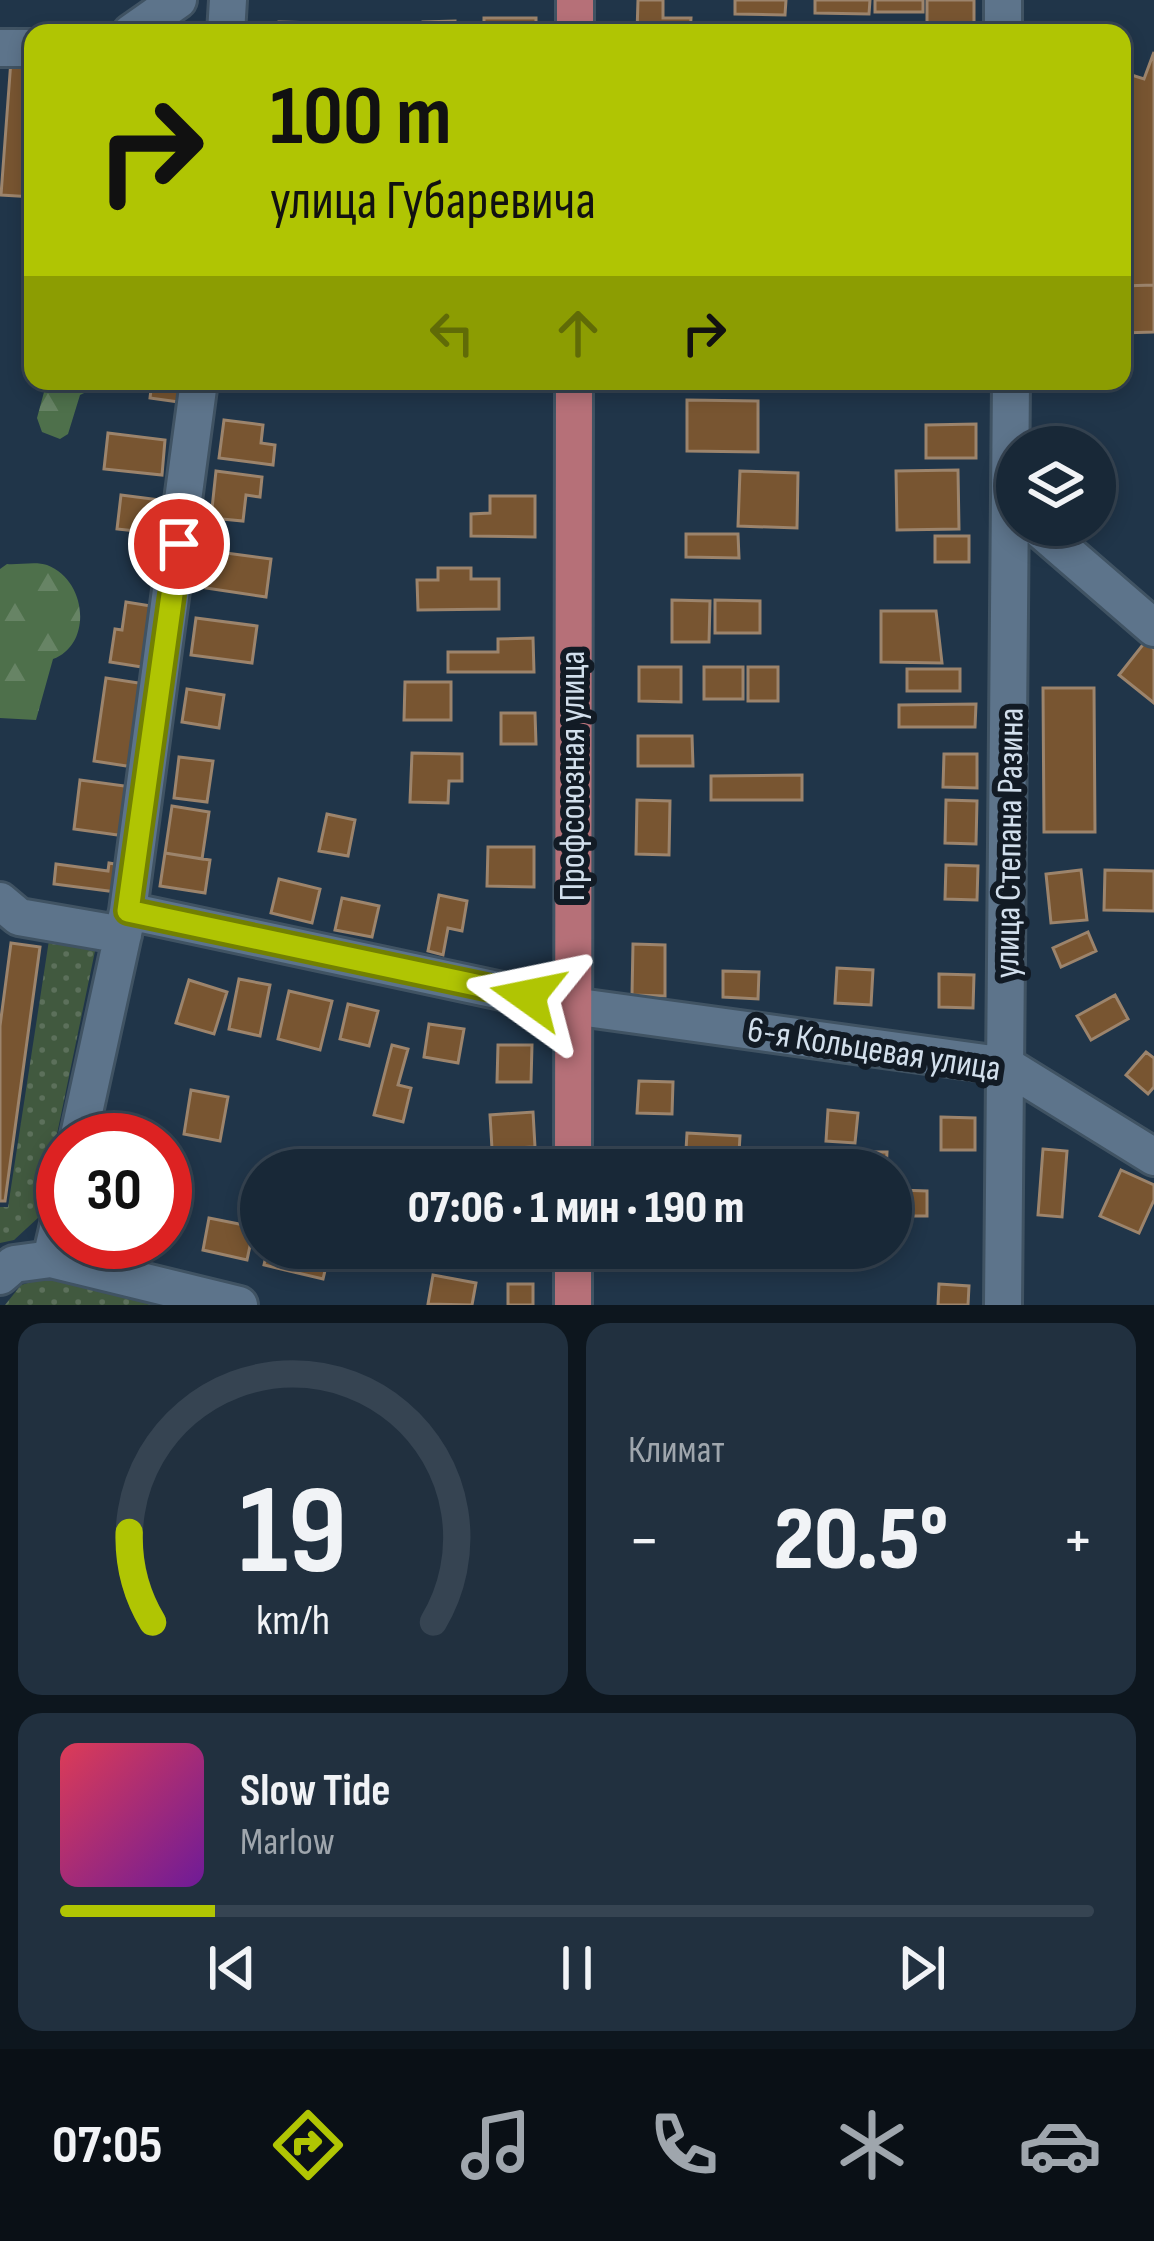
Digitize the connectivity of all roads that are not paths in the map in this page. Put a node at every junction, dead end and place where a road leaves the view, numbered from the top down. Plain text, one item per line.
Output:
1 (178, 0) edge
2 (144, 24) edge
3 (199, 390) edge
4 (574, 390) edge
5 (1011, 390) edge
6 (1014, 426) edge
7 (1021, 546) edge
8 (1059, 546) edge
9 (1154, 628) edge
10 (0, 901) edge
11 (126, 923) junction
12 (572, 1006) junction
13 (1007, 1066) junction
14 (84, 1113) edge
15 (573, 1149) edge
16 (1154, 1157) edge
17 (36, 1261) edge
18 (5, 1264) edge
19 (93, 1269) edge
20 (573, 1269) edge
21 (239, 1305) edge
22 (573, 1305) edge
23 (1003, 1305) edge

1 - 2 street
3 - 11 street
4 - 12 main road, Профсоюзная улица
5 - 6 street, улица Степана Разина
7 - 13 street, улица Степана Разина
8 - 9 street
10 - 11 street, 6-я Кольцевая улица
11 - 12 street, 6-я Кольцевая улица
11 - 14 street
12 - 13 street, 6-я Кольцевая улица
12 - 15 main road, Профсоюзная улица
13 - 16 street, 6-я Кольцевая улица
13 - 23 street, улица Степана Разина
17 - 18 street
19 - 21 street
20 - 22 main road

